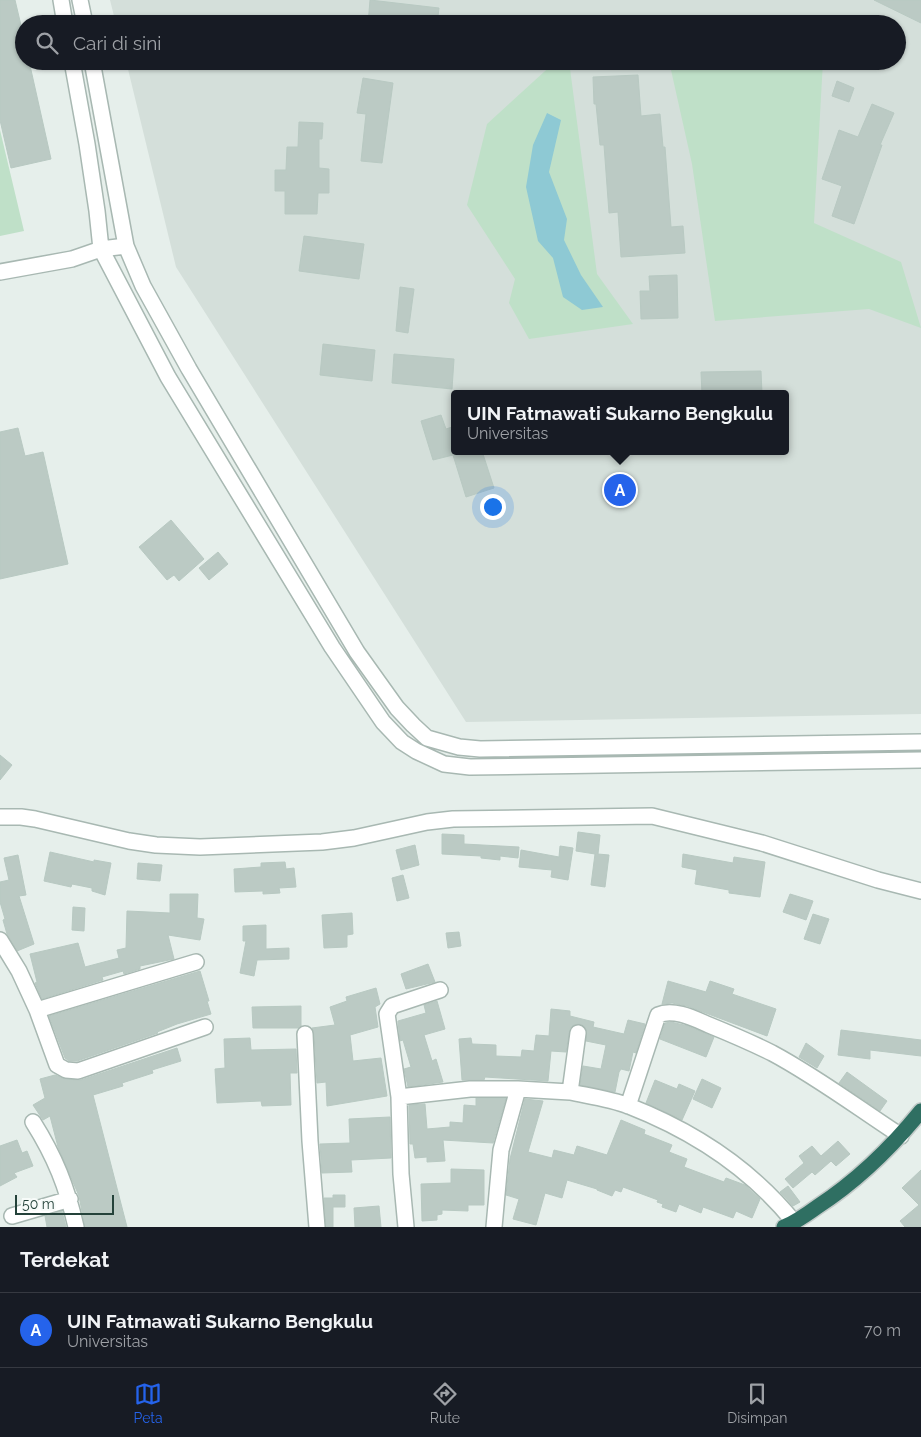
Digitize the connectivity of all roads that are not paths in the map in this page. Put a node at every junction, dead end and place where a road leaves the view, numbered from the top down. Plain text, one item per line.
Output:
1 (61, 0) edge
2 (80, 0) edge
3 (64, 15) edge
4 (83, 15) edge
5 (74, 70) edge
6 (94, 70) edge
7 (126, 246) junction
8 (101, 249) junction
9 (0, 272) edge
10 (921, 742) edge
11 (921, 760) edge
12 (0, 817) edge
13 (921, 891) edge
14 (0, 940) edge
15 (196, 962) dead end
16 (440, 990) dead end
17 (37, 1010) junction
18 (205, 1027) dead end
19 (578, 1033) dead end
20 (305, 1034) dead end
21 (518, 1089) junction
22 (570, 1092) junction
23 (399, 1097) junction
24 (628, 1106) junction
25 (921, 1111) edge
26 (33, 1122) dead end
27 (901, 1136) junction
28 (70, 1199) junction
29 (12, 1216) dead end
30 (789, 1225) edge
31 (76, 1227) edge
32 (316, 1227) edge
33 (406, 1227) edge
34 (494, 1227) edge

1 - 3 street
2 - 4 street
5 - 8 street
6 - 7 street
7 - 8 street
7 - 10 street
8 - 9 street
8 - 11 street
12 - 13 street
14 - 17 street
15 - 17 street
16 - 23 street
17 - 18 street
19 - 22 street
20 - 32 street
21 - 22 street
21 - 23 street
21 - 34 street
22 - 24 street
23 - 33 street
24 - 27 street
24 - 30 street
25 - 27 highway
26 - 28 street
27 - 30 highway
28 - 29 street
28 - 31 street

